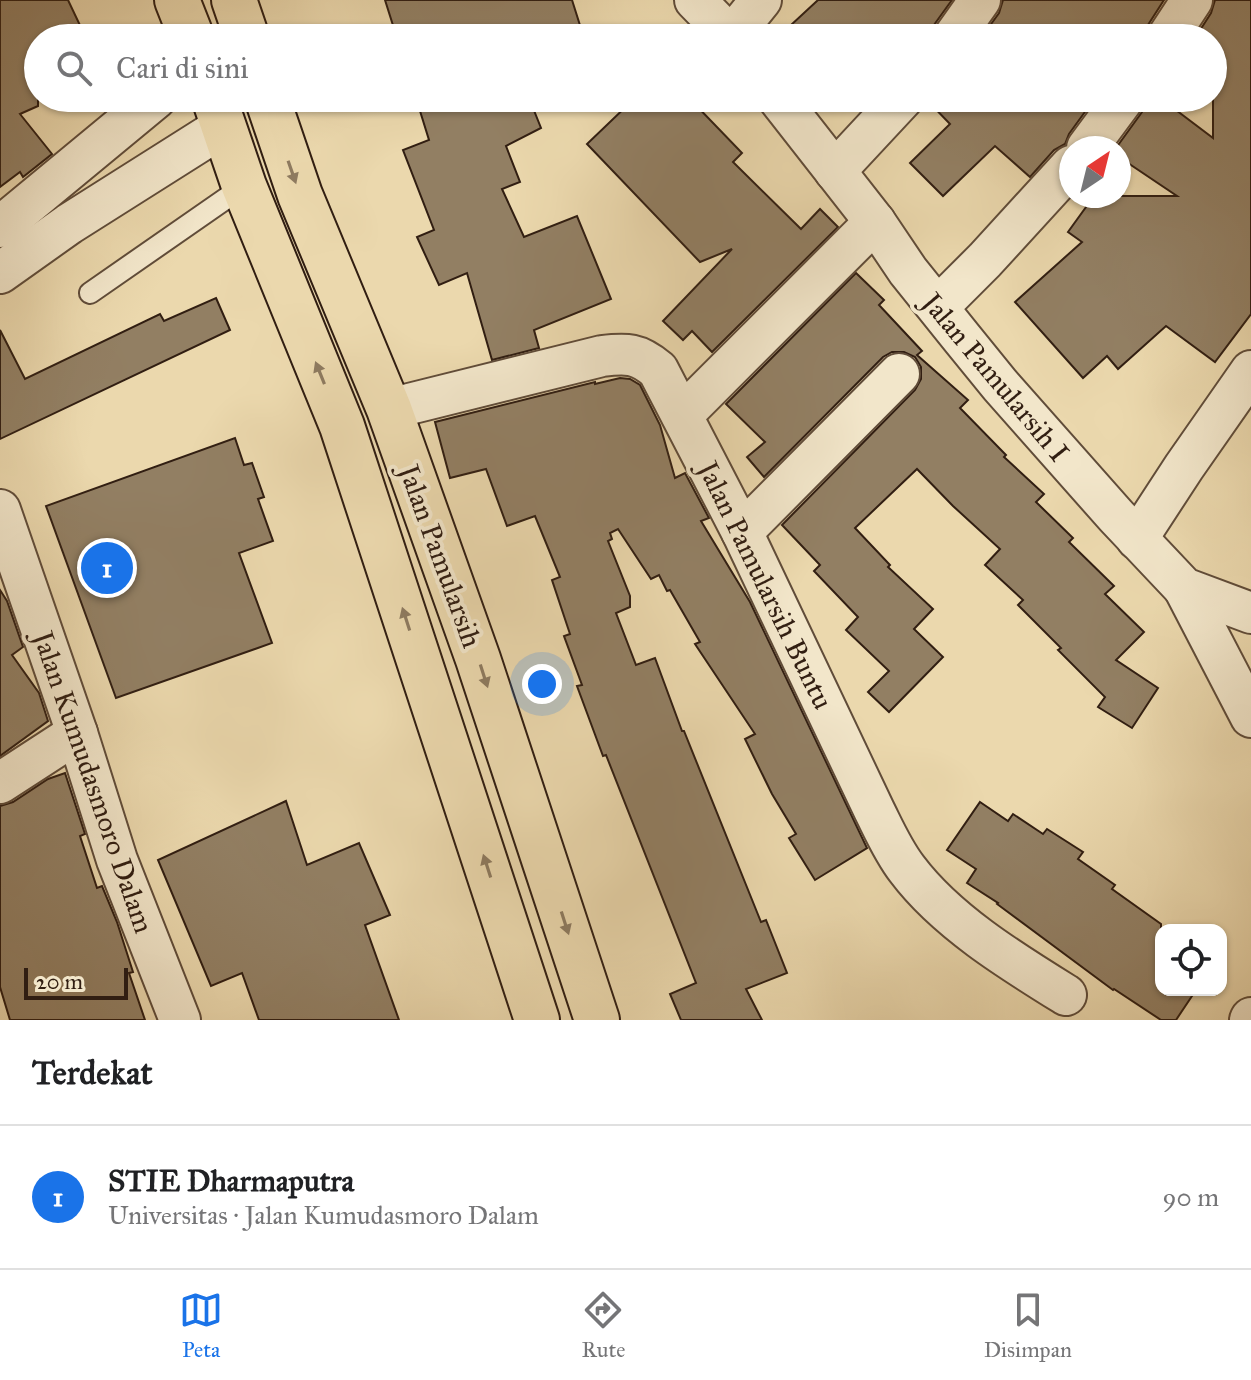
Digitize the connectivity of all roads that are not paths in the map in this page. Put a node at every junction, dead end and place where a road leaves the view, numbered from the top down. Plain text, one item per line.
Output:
1 (177, 0) edge
2 (234, 0) edge
3 (695, 0) edge
4 (761, 0) edge
5 (980, 0) edge
6 (1192, 0) edge
7 (186, 24) edge
8 (242, 24) edge
9 (718, 24) edge
10 (742, 24) edge
11 (963, 24) edge
12 (1176, 24) edge
13 (139, 112) edge
14 (219, 112) edge
15 (272, 112) edge
16 (789, 112) edge
17 (890, 112) edge
18 (1114, 112) edge
19 (1096, 136) edge
20 (835, 171) junction
21 (1059, 179) edge
22 (244, 186) junction
23 (875, 222) junction
24 (0, 227) edge
25 (0, 273) edge
26 (90, 293) dead end
27 (938, 307) junction
28 (1251, 371) edge
29 (899, 374) dead end
30 (389, 409) junction
31 (682, 415) junction
32 (742, 532) junction
33 (4, 534) edge
34 (1137, 539) junction
35 (1184, 588) junction
36 (1251, 613) edge
37 (1251, 717) edge
38 (77, 733) junction
39 (0, 783) edge
40 (1066, 995) dead end
41 (180, 1020) edge
42 (537, 1020) edge
43 (597, 1020) edge

1 - 7 highway
2 - 8 highway
3 - 9 street
4 - 10 street
5 - 11 street
6 - 12 street
13 - 24 street
14 - 22 highway, Jalan Pamularsih
14 - 25 street
15 -> 30 highway, Jalan Pamularsih
16 - 20 street, Jalan Pamularsih I
17 - 20 street
18 - 19 street
20 - 23 street, Jalan Pamularsih I
21 - 27 street
22 - 26 lane
42 -> 22 highway, Jalan Pamularsih
23 - 27 street, Jalan Pamularsih I
23 - 31 street
27 - 34 street, Jalan Pamularsih I
28 - 34 street
29 - 32 street
30 - 31 street, Jalan Pamularsih Buntu
30 -> 43 highway, Jalan Pamularsih
31 - 32 street, Jalan Pamularsih Buntu
32 - 40 street, Jalan Pamularsih Buntu
33 - 38 street, Jalan Kumudasmoro Dalam
34 - 35 street, Jalan Pamularsih I
35 - 36 street, Jalan Pamularsih I
35 - 37 street
38 - 39 street
38 - 41 street, Jalan Kumudasmoro Dalam

